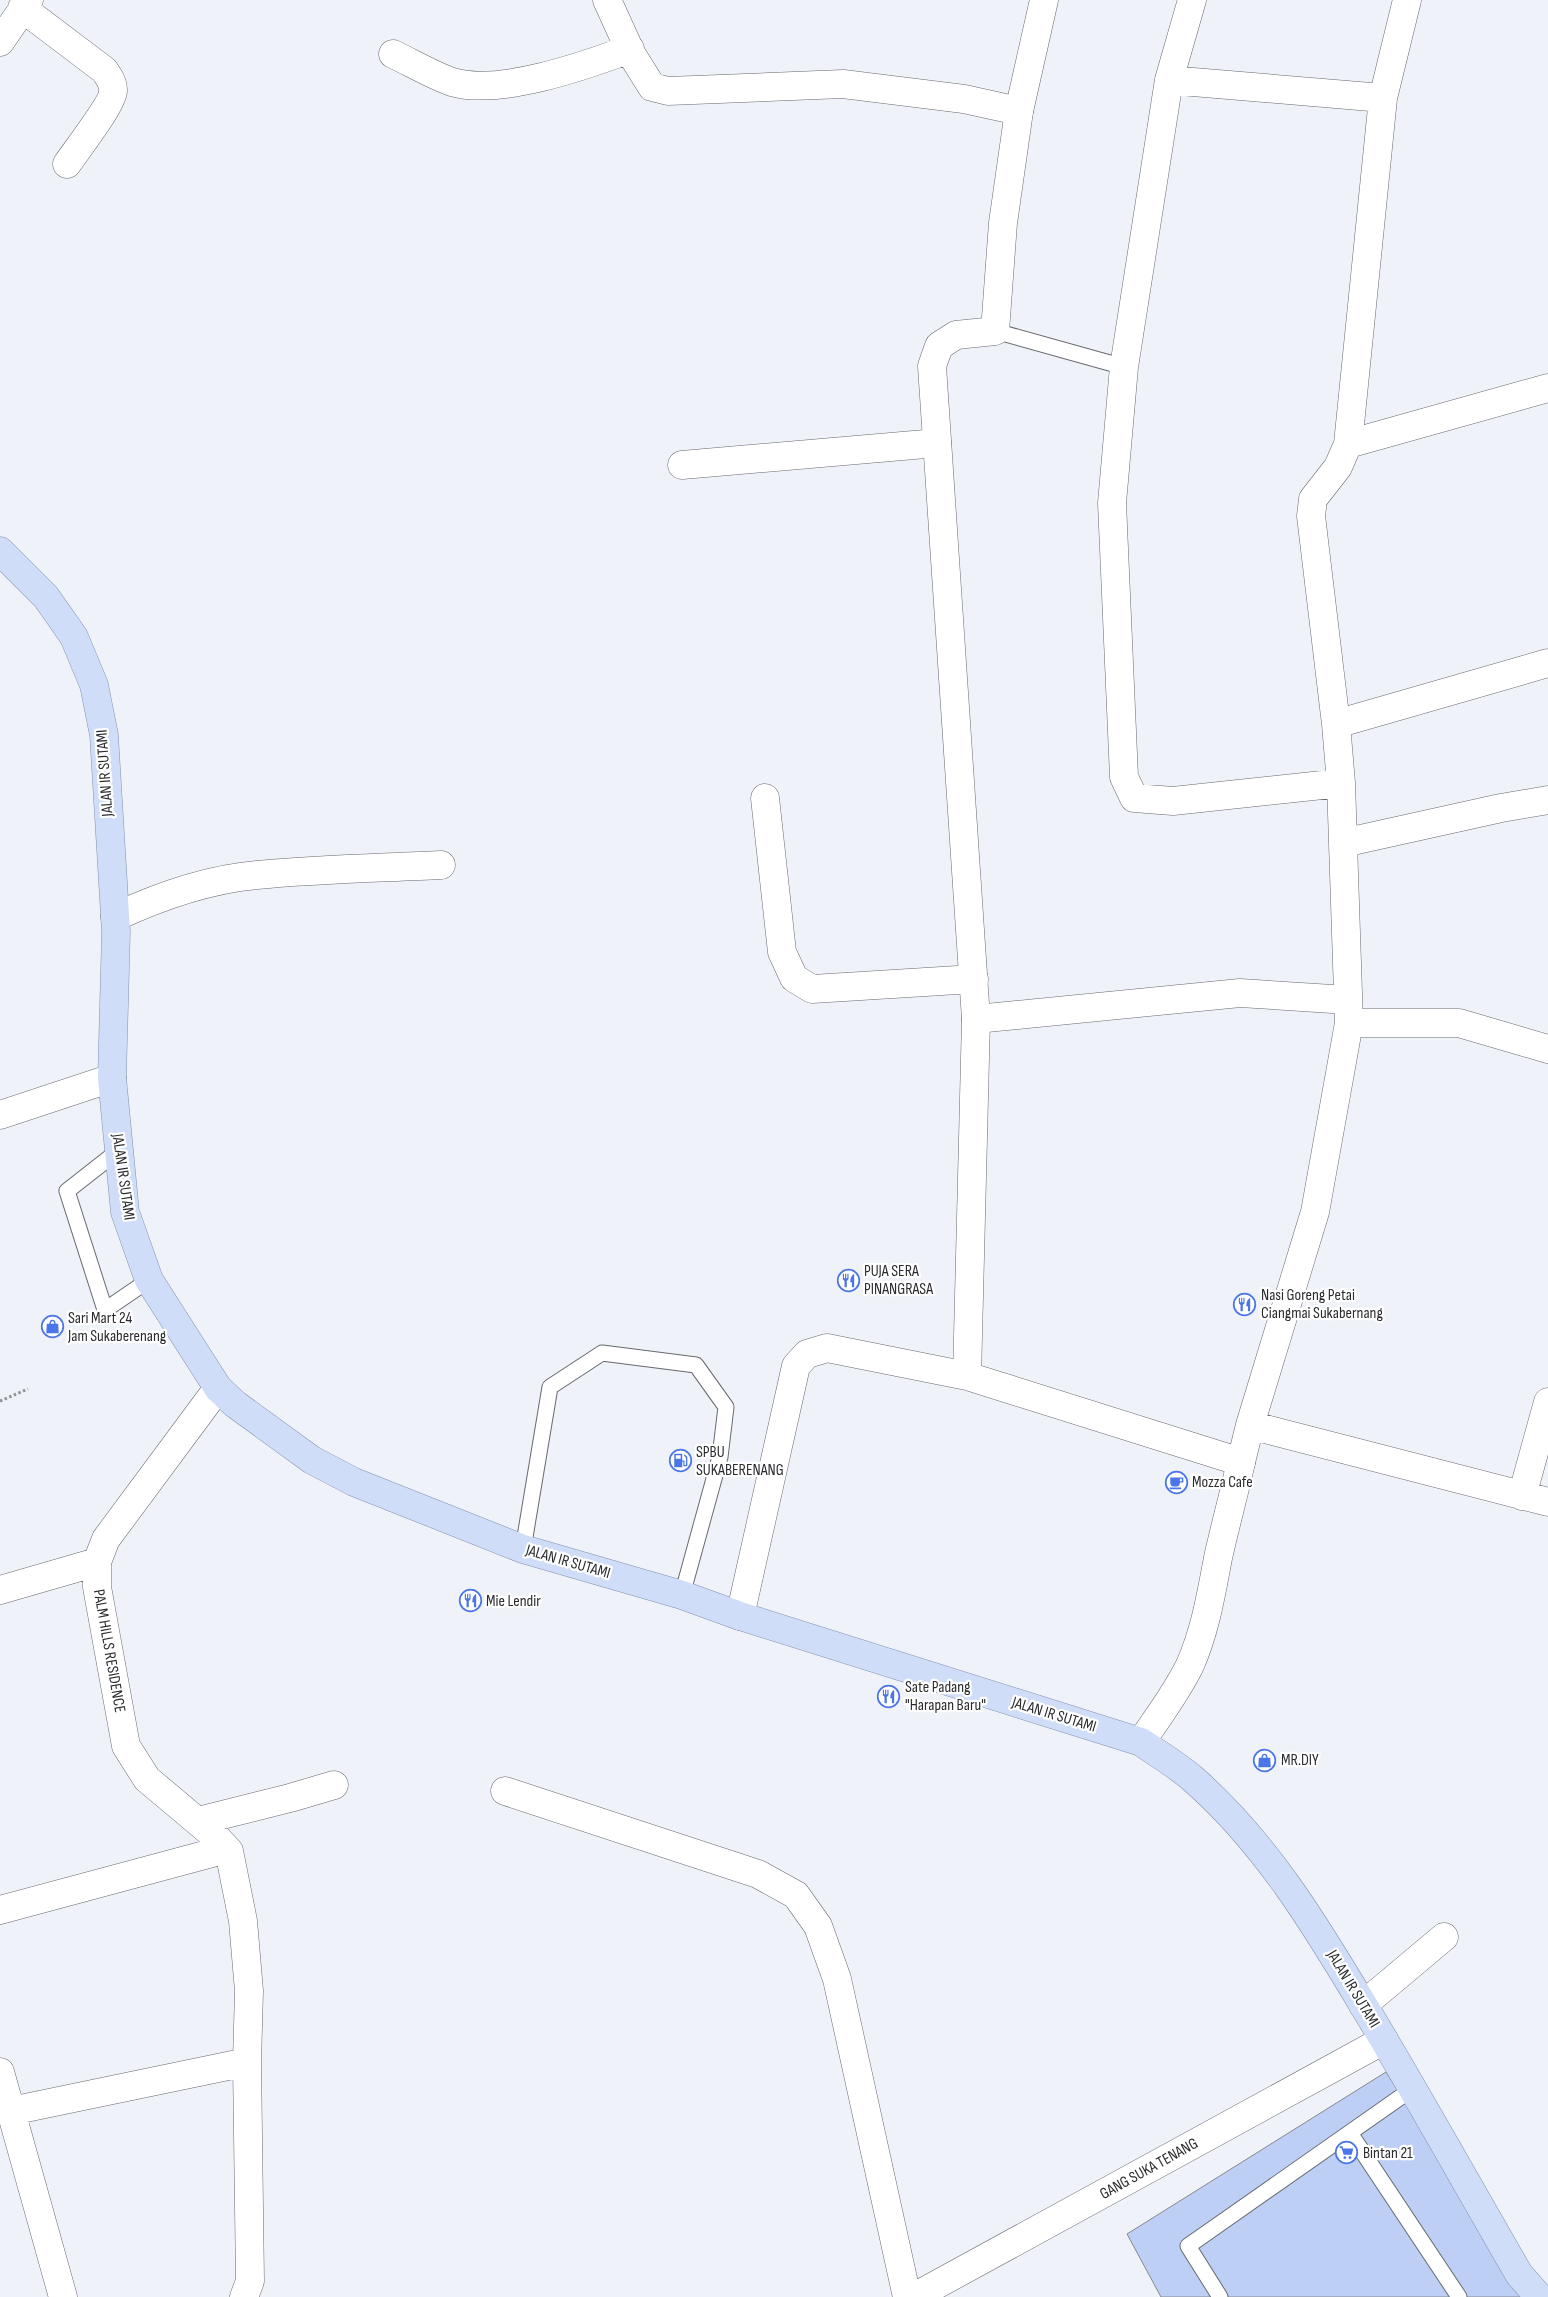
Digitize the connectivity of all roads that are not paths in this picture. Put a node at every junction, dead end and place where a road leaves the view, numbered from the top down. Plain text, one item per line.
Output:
1 (607, 0) edge
2 (1044, 0) edge
3 (1192, 0) edge
4 (1407, 0) edge
5 (25, 4) edge
6 (0, 42) edge
7 (630, 49) junction
8 (393, 54) dead end
9 (1169, 80) junction
10 (1384, 98) junction
11 (1019, 111) junction
12 (67, 164) dead end
13 (995, 331) junction
14 (1124, 367) junction
15 (1548, 388) edge
16 (937, 443) junction
17 (1348, 444) junction
18 (682, 465) dead end
19 (0, 551) edge
20 (1548, 663) edge
21 (1336, 724) junction
22 (1341, 783) junction
23 (765, 798) dead end
24 (1548, 800) edge
25 (1343, 843) junction
26 (441, 865) dead end
27 (115, 917) junction
28 (974, 979) junction
29 (1349, 1012) junction
30 (976, 1019) junction
31 (1548, 1049) edge
32 (112, 1078) junction
33 (0, 1115) edge
34 (118, 1151) junction
35 (149, 1280) junction
36 (967, 1376) junction
37 (218, 1388) junction
38 (1548, 1402) edge
39 (1250, 1425) junction
40 (1241, 1462) junction
41 (1522, 1496) junction
42 (1548, 1502) edge
43 (523, 1549) junction
44 (98, 1562) junction
45 (0, 1590) edge
46 (682, 1595) junction
47 (740, 1616) junction
48 (1141, 1742) junction
49 (334, 1784) dead end
50 (505, 1791) dead end
51 (198, 1821) junction
52 (227, 1849) junction
53 (0, 1910) edge
54 (1444, 1937) dead end
55 (1363, 2004) junction
56 (1384, 2040) junction
57 (247, 2062) junction
58 (0, 2072) edge
59 (1412, 2089) junction
60 (11, 2111) junction
61 (1350, 2133) junction
62 (63, 2297) edge
63 (244, 2297) edge
64 (907, 2297) edge
65 (914, 2297) edge
66 (1220, 2297) edge
67 (1459, 2297) edge
68 (1539, 2297) edge

1 - 7 street
2 - 11 street
3 - 9 street
4 - 10 street
5 - 6 street
5 - 12 street
7 - 8 street
7 - 11 street
9 - 10 street
9 - 14 street
10 - 17 street
11 - 13 street
13 - 14 lane
13 - 16 street
14 - 22 street
15 - 17 street
16 - 18 street
16 - 28 street
17 - 21 street
19 - 27 main road, JALAN IR SUTAMI
20 - 21 street
21 - 22 street
22 - 25 street
23 - 28 street
24 - 25 street
25 - 29 street
26 - 27 street
27 - 32 main road, JALAN IR SUTAMI
28 - 30 street
29 - 30 street
29 - 31 street
29 - 39 street
30 - 36 street
32 - 33 street
32 - 34 main road, JALAN IR SUTAMI
34 - 35 main road, JALAN IR SUTAMI
34 - 35 lane
35 - 37 main road, JALAN IR SUTAMI
36 - 40 street
36 - 47 street
37 - 43 main road, JALAN IR SUTAMI
37 - 44 street, PALM HILLS RESIDENCE
38 - 41 street
39 - 40 street
39 - 41 street
40 - 48 street
41 - 42 street
43 - 46 main road, JALAN IR SUTAMI
43 - 46 lane
44 - 45 street
44 - 51 street, PALM HILLS RESIDENCE
46 - 47 main road, JALAN IR SUTAMI
47 - 48 main road, JALAN IR SUTAMI
48 - 55 main road, JALAN IR SUTAMI
49 - 51 street
50 - 64 street
51 - 52 street, PALM HILLS RESIDENCE
52 - 53 street
52 - 57 street
54 - 55 street
55 - 56 main road, JALAN IR SUTAMI
56 - 59 main road, JALAN IR SUTAMI
56 - 65 street, GANG SUKA TENANG
57 - 60 street
57 - 63 street
58 - 60 street
59 - 61 lane
59 - 68 main road, JALAN IR SUTAMI
60 - 62 street
61 - 66 lane
61 - 67 lane

